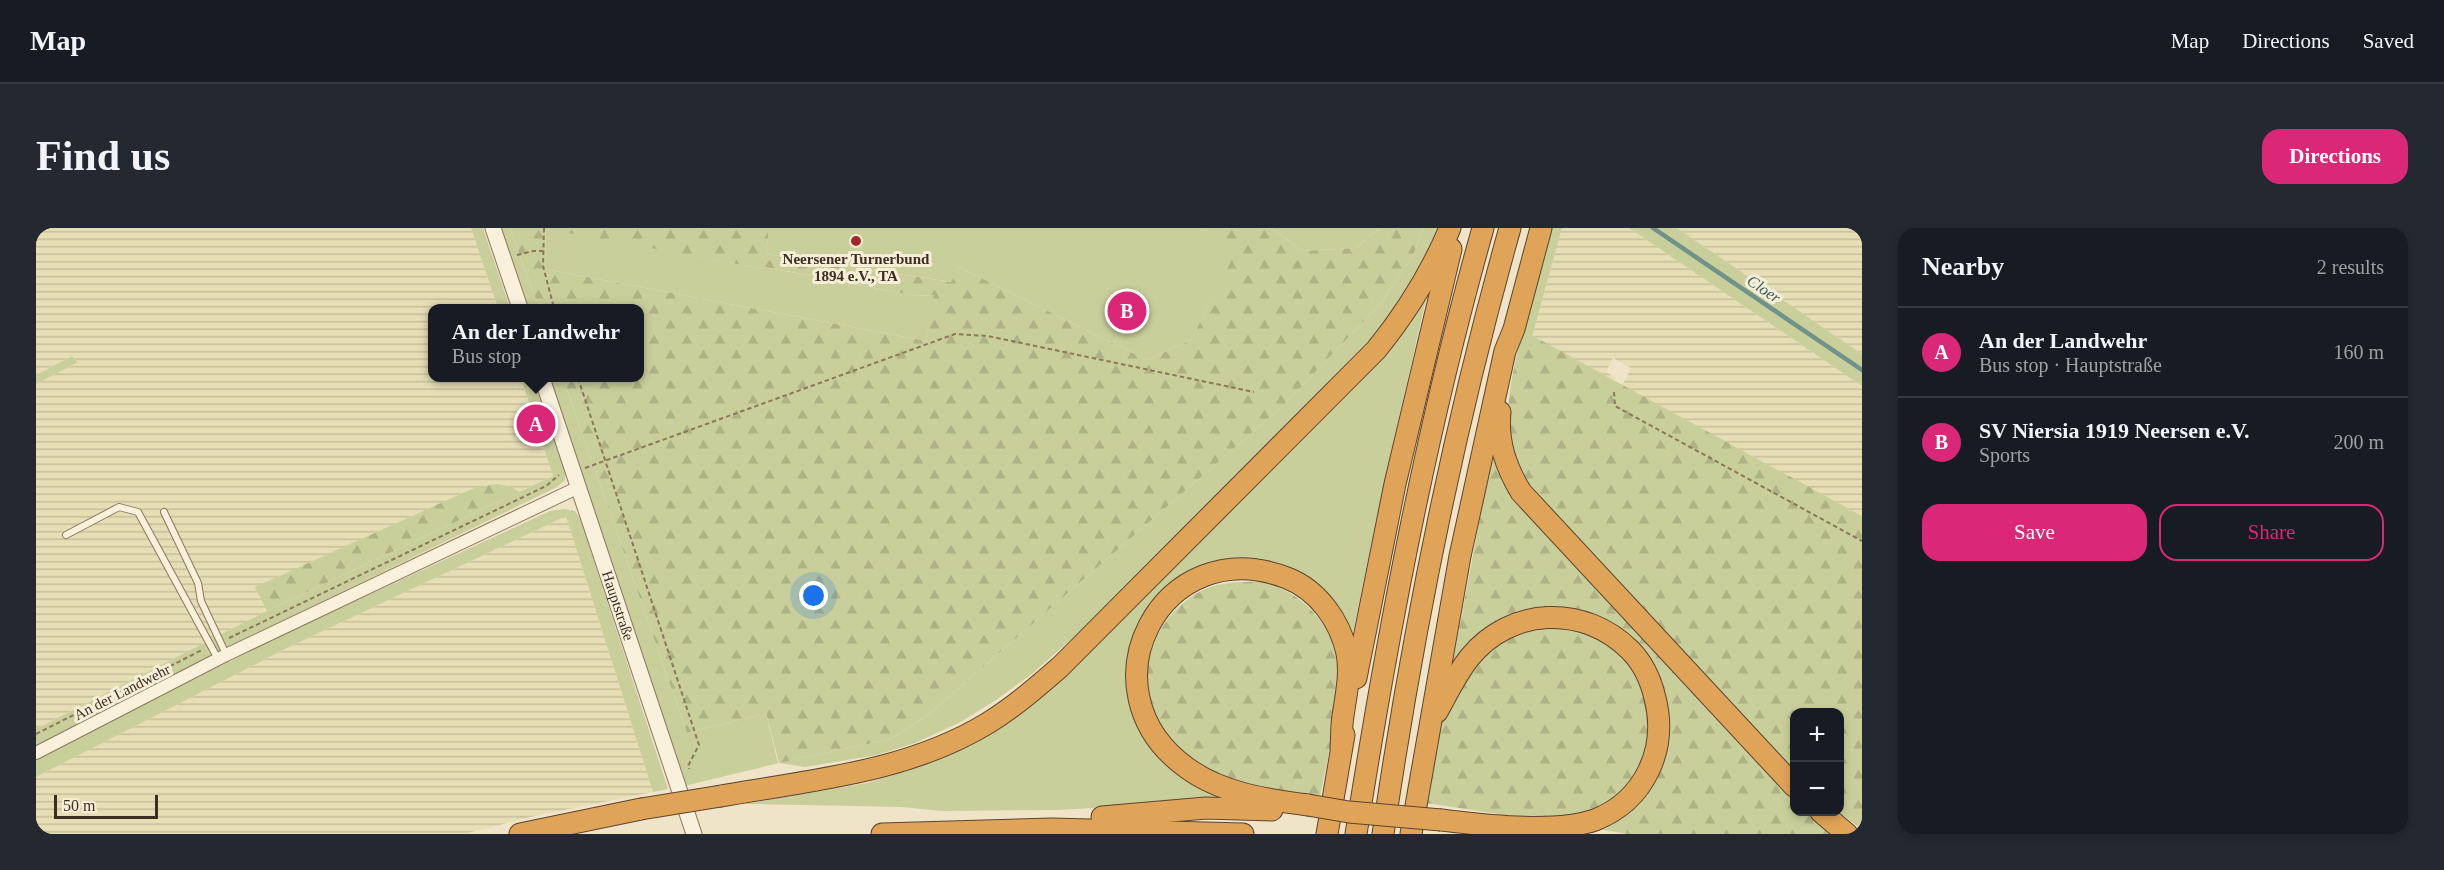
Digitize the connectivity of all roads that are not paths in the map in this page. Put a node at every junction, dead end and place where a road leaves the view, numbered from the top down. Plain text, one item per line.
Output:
1 (493, 228) edge
2 (1450, 228) edge
3 (1456, 228) edge
4 (1483, 228) edge
5 (1510, 228) edge
6 (1540, 228) edge
7 (518, 304) edge
8 (1514, 329) junction
9 (544, 382) edge
10 (579, 487) junction
11 (164, 512) dead end
12 (66, 536) dead end
13 (222, 657) junction
14 (1430, 723) junction
15 (1341, 748) junction
16 (36, 753) edge
17 (1790, 782) edge
18 (1307, 808) junction
19 (1826, 816) edge
20 (1501, 826) junction
21 (1014, 830) junction
22 (520, 834) edge
23 (694, 834) edge
24 (882, 834) edge
25 (1244, 834) edge
26 (1328, 834) edge
27 (1356, 834) edge
28 (1383, 834) edge
29 (1411, 834) edge
30 (1542, 834) edge
31 (1847, 834) edge

1 - 7 street
2 - 22 highway, bridge
3 - 15 highway
4 - 27 highway
5 - 28 highway
6 - 8 highway
8 - 14 highway
8 - 17 highway
9 - 10 street, Hauptstraße
10 - 13 street, An der Landwehr
10 - 23 street, Hauptstraße
11 - 13 lane
12 - 13 lane
13 - 16 street, An der Landwehr
14 - 20 highway
14 - 29 highway
15 - 18 highway
15 - 26 highway
18 - 20 highway, bridge
18 - 21 highway
19 - 31 highway
20 - 30 highway
21 - 24 highway
21 - 25 highway

